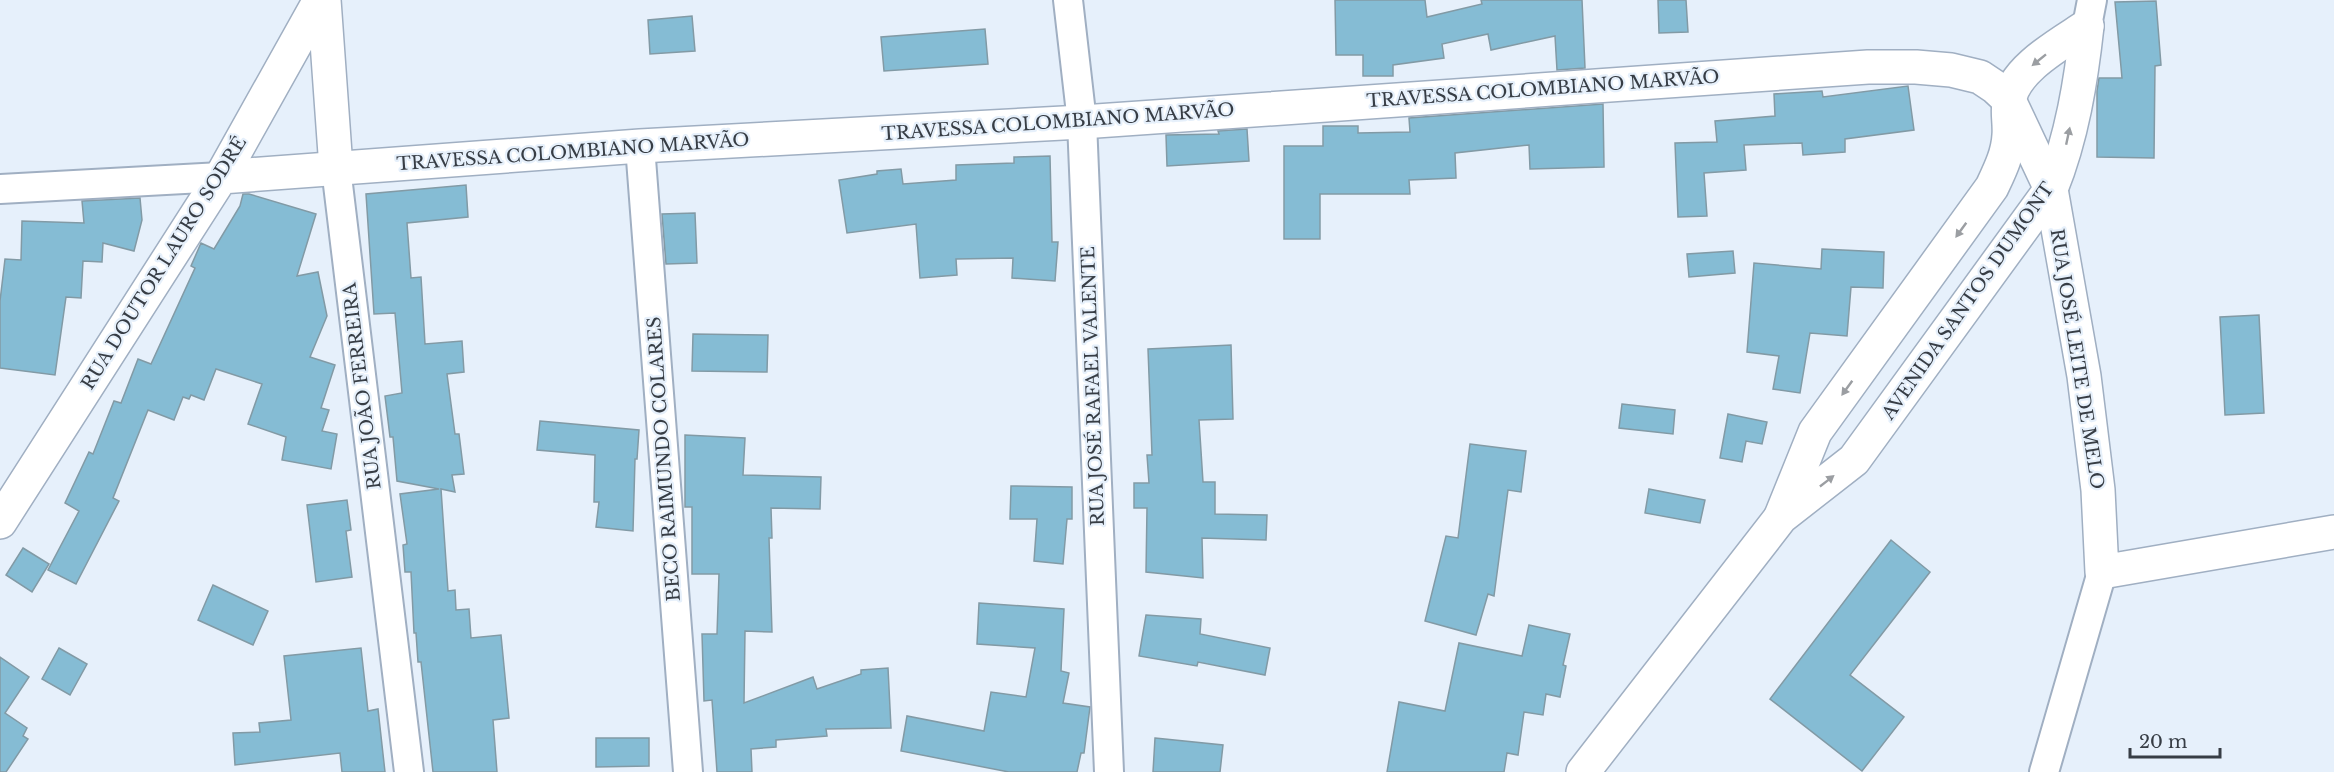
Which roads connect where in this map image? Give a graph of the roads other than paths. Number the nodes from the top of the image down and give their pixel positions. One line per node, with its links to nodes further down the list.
1 (322, 0): 7 (main road, RUA JOÃO FERREIRA); 8 (main road, RUA DOUTOR LAURO SODRÉ)
2 (1068, 0): 5 (street, RUA JOSÉ RAFAEL VALENTE)
3 (2090, 13): 4 (main road, AVENIDA SANTOS DUMONT, one-way to 4); 10 (main road, AVENIDA SANTOS DUMONT, one-way to 3)
4 (2009, 100): 5 (main road, TRAVESSA COLOMBIANO MARVÃO); 10 (main road, TRAVESSA COLOMBIANO MARVÃO); 11 (main road, AVENIDA SANTOS DUMONT, one-way to 11)
5 (1082, 122): 6 (main road, TRAVESSA COLOMBIANO MARVÃO); 17 (street, RUA JOSÉ RAFAEL VALENTE)
6 (640, 146): 7 (main road, TRAVESSA COLOMBIANO MARVÃO); 16 (street, BECO RAIMUNDO COLARES)
7 (336, 168): 8 (main road, TRAVESSA COLOMBIANO MARVÃO); 15 (street, RUA JOÃO FERREIRA)
8 (221, 177): 9 (street, TRAVESSA COLOMBIANO MARVÃO); 12 (main road, RUA DOUTOR LAURO SODRÉ)
9 (0, 189)
10 (2051, 189): 11 (main road, AVENIDA SANTOS DUMONT, one-way to 10); 14 (main road, RUA JOSÉ LEITE DE MELO)
11 (1781, 517): 18 (main road, AVENIDA SANTOS DUMONT)
12 (0, 522)
13 (2334, 532): 14 (main road)
14 (2102, 572): 19 (street, RUA JOSÉ LEITE DE MELO)
15 (409, 772)
16 (688, 772)
17 (1109, 772)
18 (1583, 772)
19 (2044, 772)

